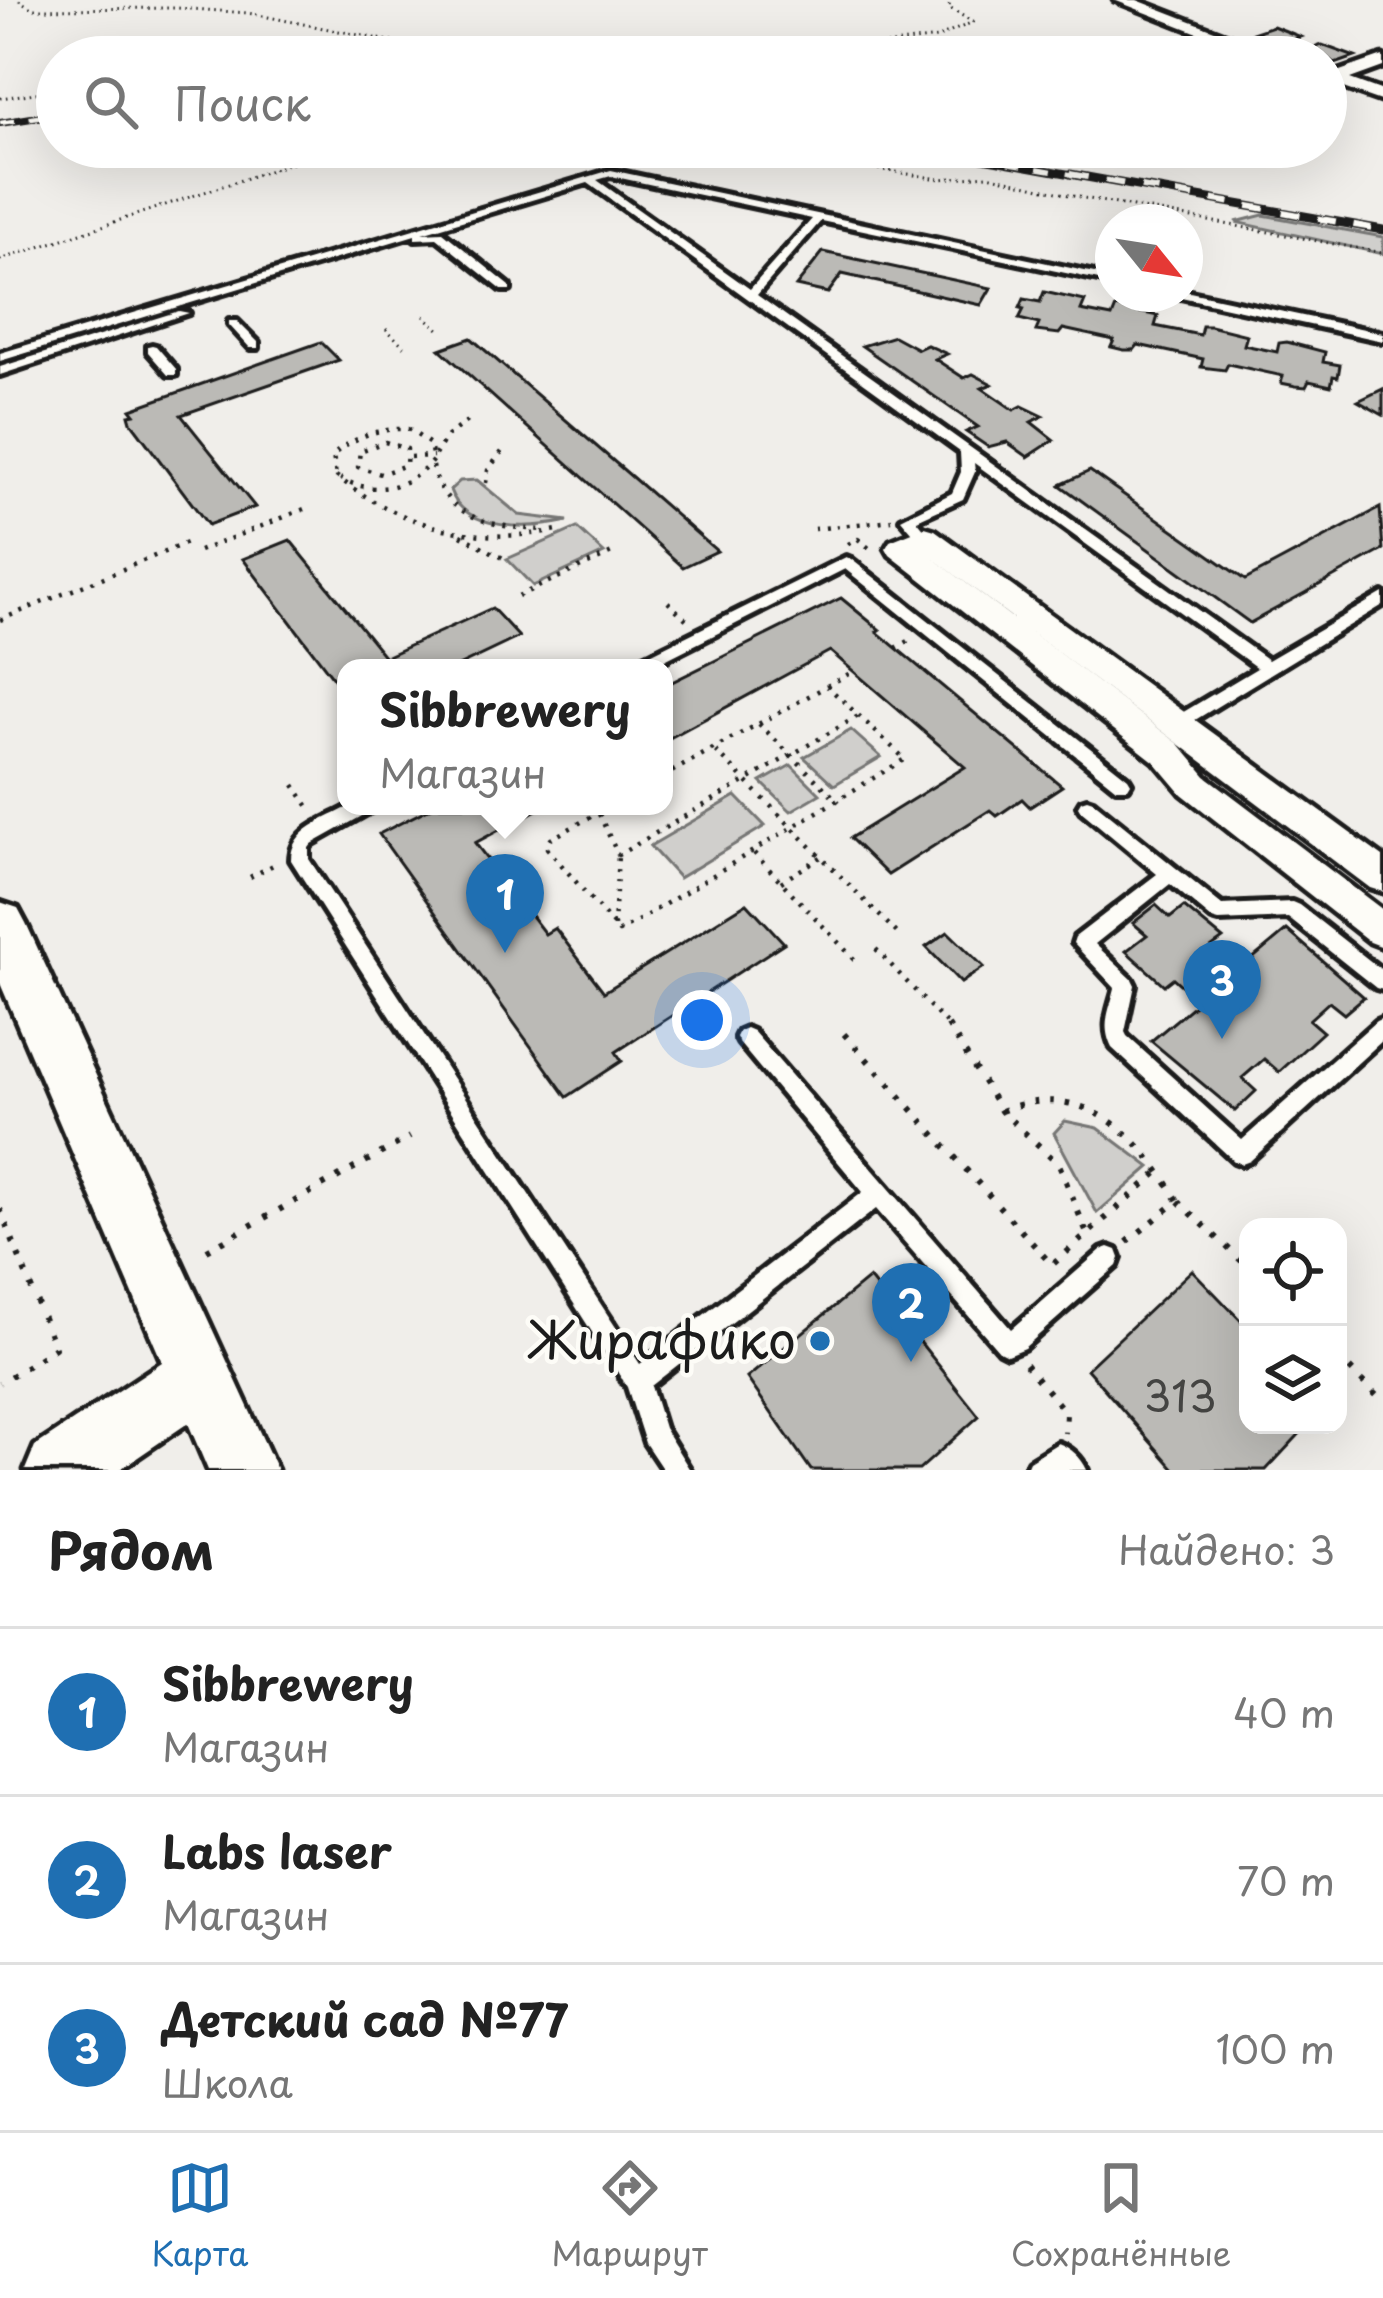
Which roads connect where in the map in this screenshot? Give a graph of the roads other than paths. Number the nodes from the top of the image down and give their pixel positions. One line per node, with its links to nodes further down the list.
1 (1122, 0): 3 (street)
2 (1192, 0): 3 (street)
3 (1154, 12): 4 (street)
4 (1219, 36)
5 (1383, 61): 6 (street)
6 (1347, 72)
7 (1347, 84): 8 (street)
8 (1383, 98)
9 (589, 179): 10 (lane); 13 (lane); 19 (lane)
10 (819, 217): 11 (lane); 13 (lane)
11 (1095, 276)
12 (506, 287): 20 (lane)
13 (751, 296): 22 (lane)
14 (1203, 299): 16 (lane)
15 (233, 322): 17 (lane)
16 (1383, 337)
17 (254, 345)
18 (152, 349): 21 (lane)
19 (0, 357)
20 (0, 371)
21 (172, 373)
22 (966, 451): 23 (lane); 26 (lane)
23 (915, 527): 27 (street); 34 (street)
24 (1383, 598): 26 (lane)
25 (654, 659): 28 (lane)
26 (1268, 668): 27 (lane)
27 (1176, 724): 31 (street)
28 (1122, 782)
29 (1087, 806): 32 (lane)
30 (349, 815): 41 (lane)
31 (1380, 870)
32 (1170, 874): 35 (lane); 36 (lane)
33 (0, 923): 40 (street)
34 (1383, 931)
35 (1383, 982)
36 (1383, 1027)
37 (746, 1037): 38 (lane)
38 (878, 1194): 39 (lane); 41 (lane)
39 (1109, 1258)
40 (201, 1375): 42 (street); 43 (street)
41 (637, 1381): 44 (lane)
42 (59, 1470)
43 (243, 1470)
44 (677, 1470)

